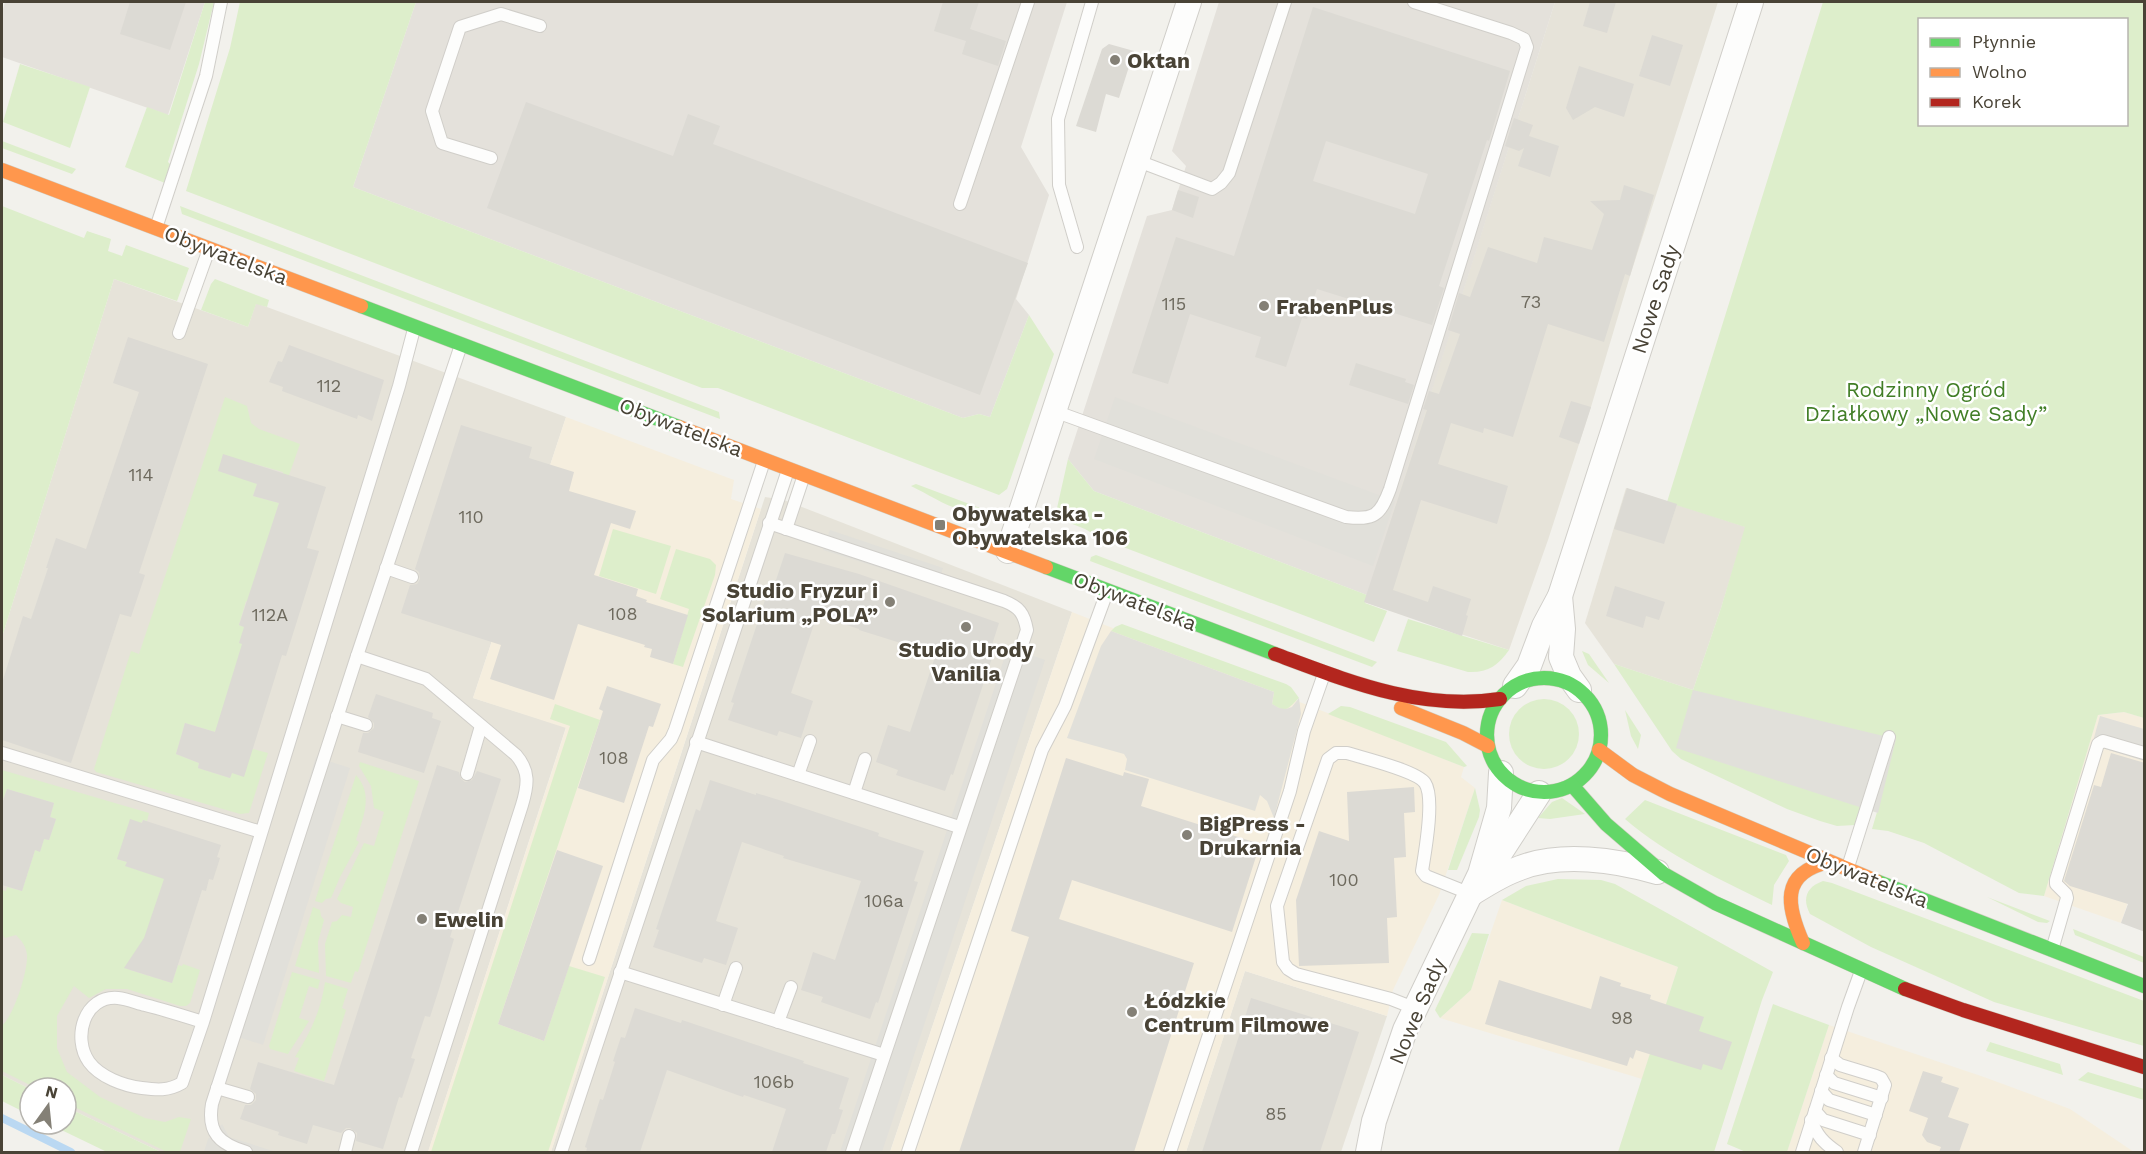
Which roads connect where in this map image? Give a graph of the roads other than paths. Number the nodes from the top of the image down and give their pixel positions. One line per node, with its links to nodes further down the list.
1 (221, 2): 13 (lane)
2 (1028, 2): 12 (lane)
3 (1092, 2): 14 (lane)
4 (1189, 2): 10 (street)
5 (1285, 2): 10 (lane)
6 (1414, 2): 19 (lane)
7 (1751, 2): 29 (street, Nowe Sady)
8 (540, 26): 9 (lane)
9 (491, 158)
10 (1138, 161): 19 (street)
11 (2, 170): 13 (main road, Obywatelska)
12 (960, 204)
13 (156, 228): 15 (main road, Obywatelska)
14 (1077, 247)
15 (210, 248): 16 (main road, Obywatelska); 17 (lane)
16 (414, 327): 18 (main road, Obywatelska); 53 (lane)
17 (179, 333)
18 (461, 345): 20 (main road, Obywatelska); 26 (lane)
19 (1054, 411): 25 (street)
20 (765, 459): 21 (main road, Obywatelska); 60 (lane)
21 (788, 468): 22 (main road, Obywatelska); 23 (lane)
22 (804, 474): 24 (lane); 25 (main road, Obywatelska)
23 (769, 523): 24 (lane); 40 (lane)
24 (786, 529): 52 (lane)
25 (1008, 551): 28 (main road, Obywatelska)
26 (386, 568): 27 (lane); 30 (lane)
27 (412, 577)
28 (1107, 591): 31 (main road, Obywatelska); 87 (lane)
29 (1560, 596): 33 (street, Nowe Sady); 34 (street, Nowe Sady)
30 (357, 656): 35 (lane); 37 (lane)
31 (1325, 673): 32 (main road, Obywatelska); 88 (lane)
32 (1360, 686): 34 (main road, Obywatelska); 41 (main road, Obywatelska)
33 (1579, 690): 34 (main road); 42 (main road)
34 (1508, 693): 41 (main road)
35 (337, 716): 36 (lane); 74 (lane)
36 (366, 725)
37 (481, 726): 47 (lane); 84 (lane)
38 (1889, 736): 55 (lane)
39 (810, 741): 48 (lane)
40 (696, 742): 48 (lane); 63 (lane)
41 (1488, 746): 46 (main road)
42 (1599, 750): 49 (main road); 54 (main road, Obywatelska)
43 (2, 753): 53 (lane)
44 (2145, 753): 59 (lane)
45 (865, 759): 50 (lane)
46 (1501, 773): 51 (main road); 57 (street, Nowe Sady)
47 (467, 774)
48 (798, 776): 50 (lane)
49 (1572, 785): 51 (main road); 56 (main road)
50 (854, 793): 52 (lane)
51 (1539, 793): 57 (street, Nowe Sady)
52 (959, 827): 70 (lane)
53 (261, 832): 68 (lane)
54 (1829, 862): 55 (main road, Obywatelska); 58 (main road)
55 (1848, 869): 59 (main road, Obywatelska)
56 (1664, 874): 57 (street); 58 (main road)
57 (1475, 884): 67 (street, Nowe Sady); 67 (lane)
58 (1803, 943): 62 (main road)
59 (2052, 951): 64 (main road, Obywatelska)
60 (589, 958)
61 (736, 968): 66 (lane)
62 (1862, 970): 71 (lane); 72 (main road)
63 (620, 972): 66 (lane); 85 (lane)
64 (2145, 986)
65 (791, 987): 69 (lane)
66 (723, 1005): 69 (lane)
67 (1414, 1008): 89 (street, Nowe Sady)
68 (203, 1022): 68 (lane)
69 (778, 1022): 70 (lane)
70 (884, 1055): 86 (lane)
71 (1831, 1058): 73 (lane); 77 (lane)
72 (2145, 1068)
73 (1826, 1075): 75 (lane); 77 (lane)
74 (217, 1088): 76 (lane); 82 (lane)
75 (1821, 1091): 78 (lane); 79 (lane)
76 (248, 1097)
77 (1881, 1098): 79 (lane)
78 (1813, 1115): 80 (lane); 90 (lane); 91 (lane)
79 (1876, 1115): 80 (lane)
80 (1870, 1135): 92 (lane)
81 (349, 1136): 83 (lane)
82 (246, 1152)
83 (345, 1152)
84 (411, 1152)
85 (561, 1152)
86 (852, 1152)
87 (908, 1152)
88 (1170, 1152)
89 (1368, 1152)
90 (1802, 1152)
91 (1837, 1152)
92 (1864, 1152)

